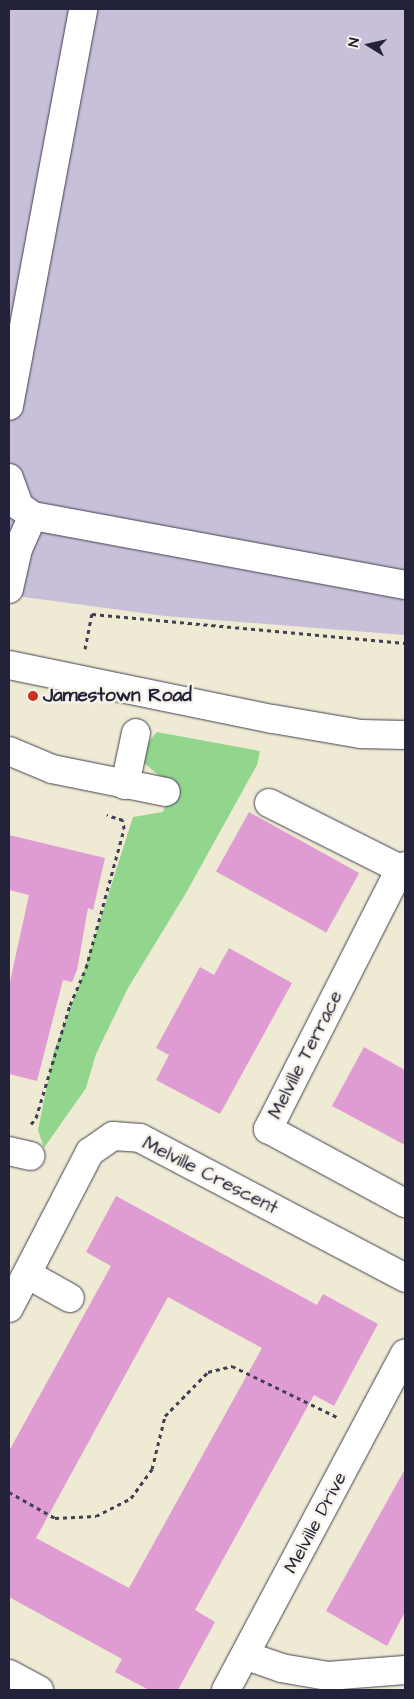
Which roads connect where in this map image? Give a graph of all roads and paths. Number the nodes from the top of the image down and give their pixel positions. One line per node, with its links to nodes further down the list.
1 (83, 9): 2 (street)
2 (9, 406)
3 (9, 478): 4 (street)
4 (33, 516): 5 (street); 6 (street)
5 (405, 585)
6 (9, 589)
7 (405, 643): 8 (path)
8 (84, 654)
9 (9, 665): 11 (street)
10 (136, 733): 13 (street)
11 (405, 735)
12 (9, 751): 13 (street)
13 (125, 785): 14 (street)
14 (166, 792)
15 (269, 803): 17 (street)
16 (105, 814): 18 (path)
17 (403, 867): 19 (street, Melville Terrace)
18 (30, 1127)
19 (405, 1203)
20 (27, 1274): 21 (street, Melville Crescent); 22 (street); 23 (street, Melville Crescent)
21 (405, 1278)
22 (70, 1298)
23 (9, 1308)
24 (405, 1354): 25 (street, Melville Drive)
25 (364, 1431): 26 (path); 27 (street, Melville Drive)
26 (9, 1492)
27 (246, 1656): 28 (street); 31 (street, Melville Drive)
28 (405, 1670)
29 (9, 1674): 30 (street)
30 (39, 1690)
31 (226, 1690)

